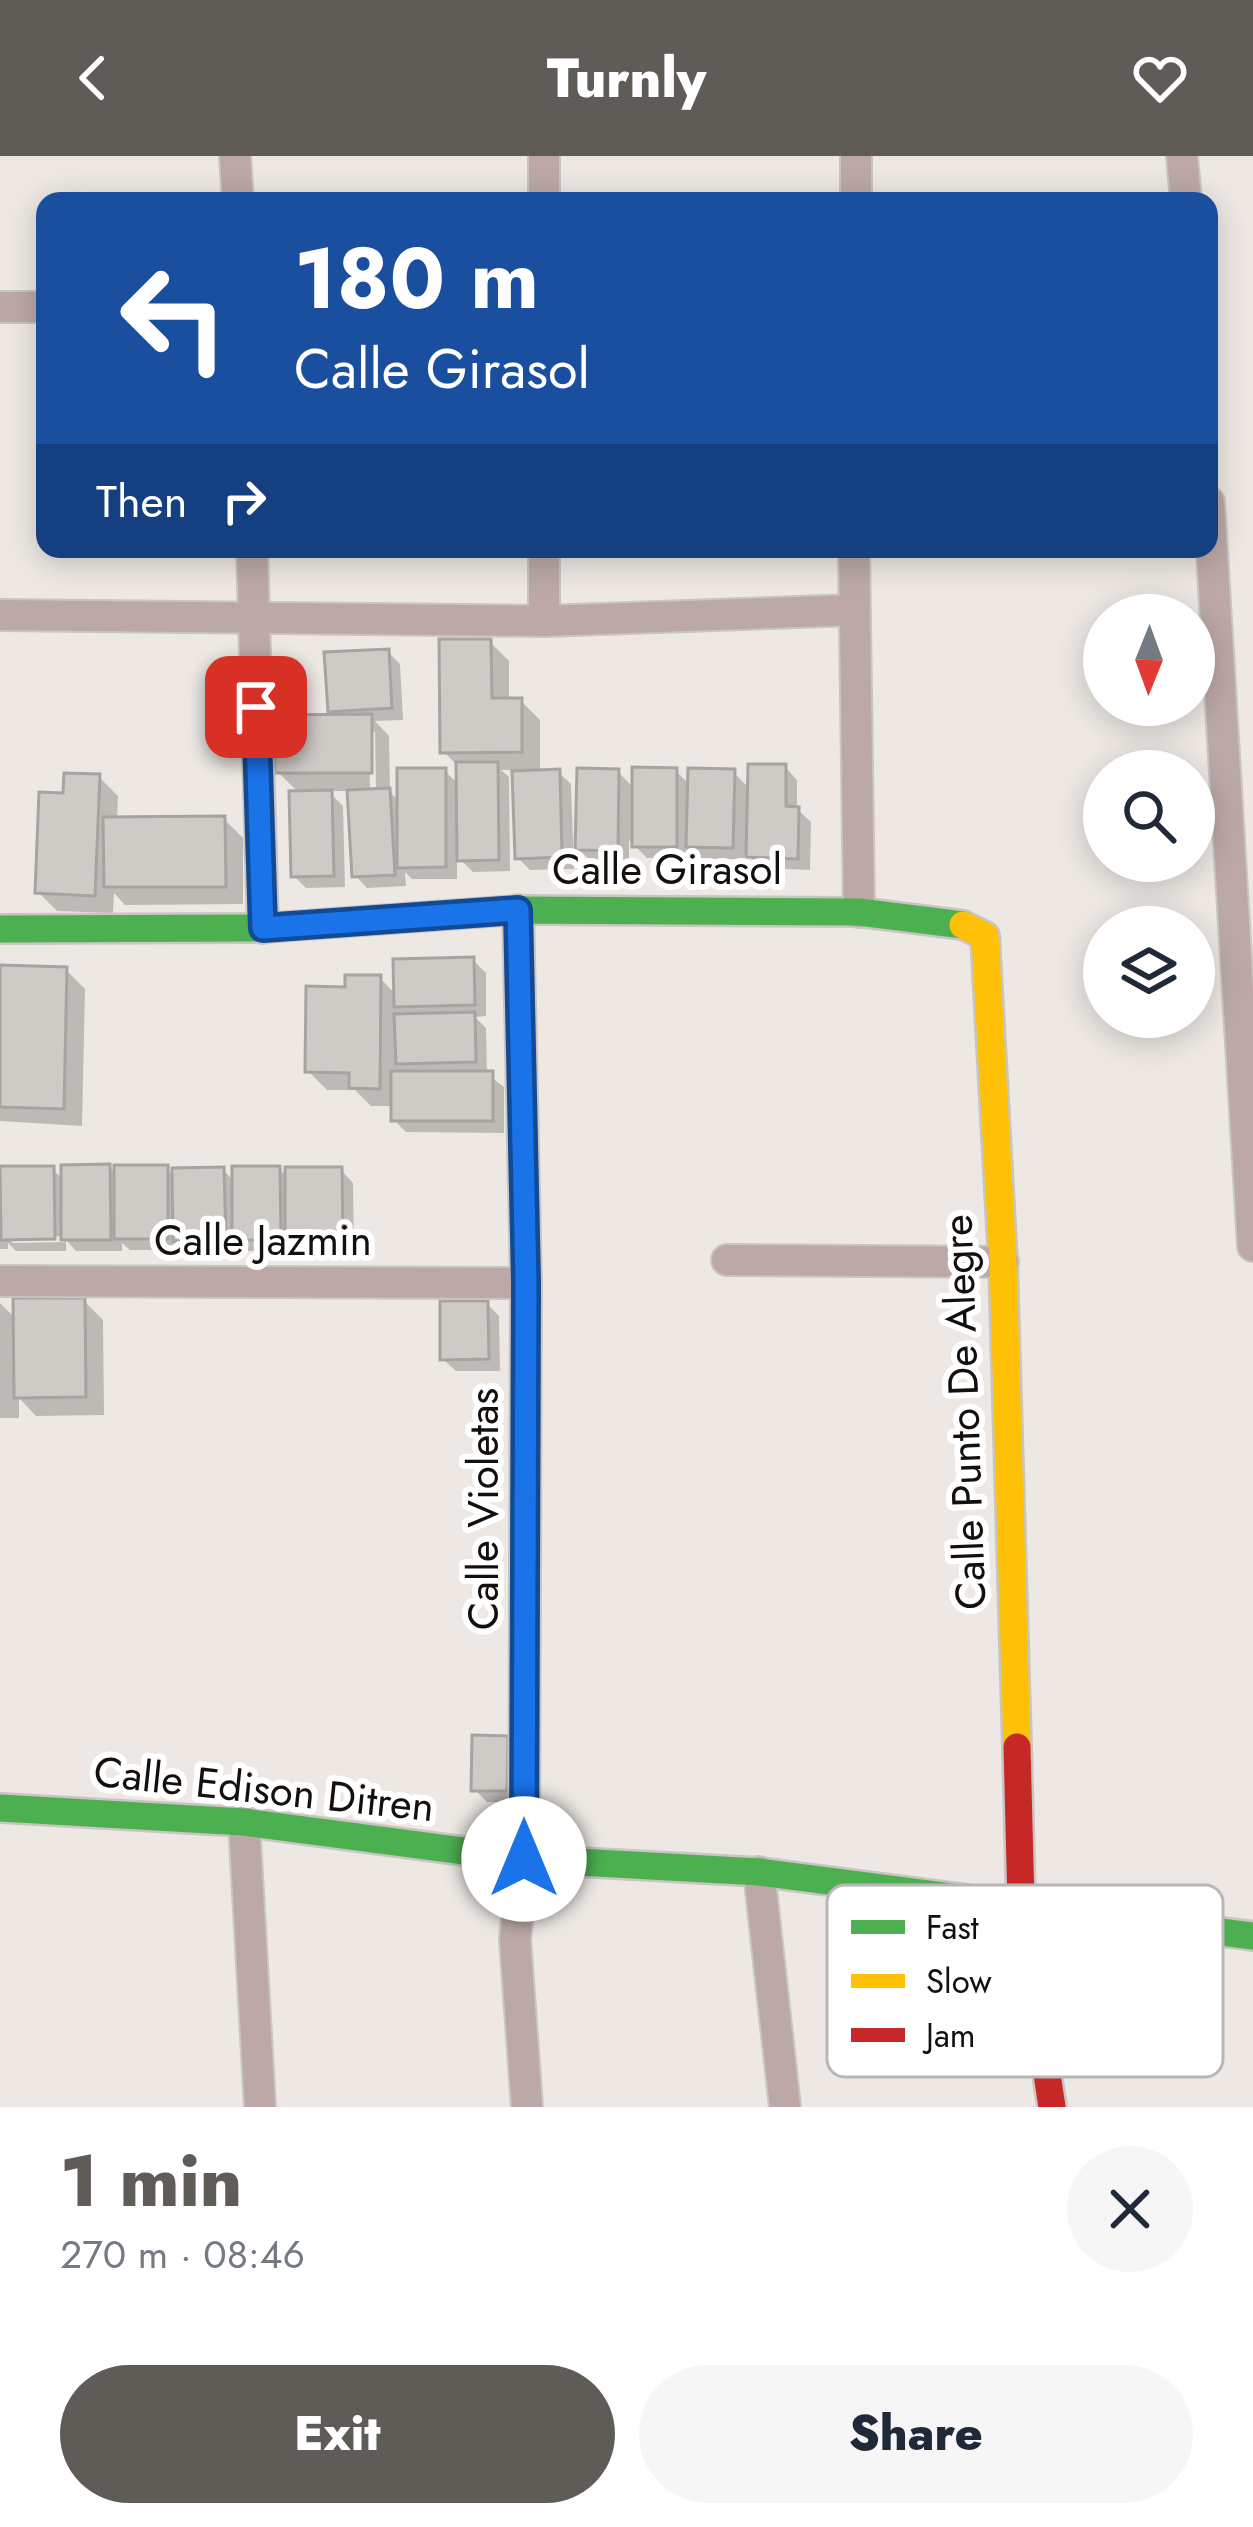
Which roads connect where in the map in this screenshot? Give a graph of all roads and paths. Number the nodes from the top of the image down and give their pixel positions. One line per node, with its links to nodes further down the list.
1 (235, 156): 5 (street)
2 (544, 156): 6 (street)
3 (856, 156): 7 (street)
4 (1182, 156): 8 (street)
5 (237, 192)
6 (544, 192)
7 (856, 192)
8 (1185, 192)
9 (0, 307): 10 (street)
10 (36, 307)
11 (252, 558): 17 (street)
12 (544, 558): 18 (street)
13 (854, 558): 15 (street)
14 (1212, 558): 24 (street)
15 (854, 610): 18 (street); 20 (street)
16 (0, 615): 17 (street)
17 (254, 618): 18 (street); 22 (street)
18 (544, 621)
19 (518, 910): 20 (street, Calle Girasol); 22 (street, Calle Girasol); 28 (street, Calle Violetas)
20 (859, 912): 21 (street, Calle Girasol)
21 (972, 926): 26 (street, Calle Punto De Alegre)
22 (263, 928): 23 (street, Calle Girasol)
23 (0, 929)
24 (1253, 1246)
25 (727, 1260): 26 (street)
26 (1003, 1262): 34 (street, Calle Punto De Alegre)
27 (0, 1281): 28 (street, Calle Jazmin)
28 (526, 1283): 31 (street, Calle Violetas)
29 (0, 1808): 30 (street, Calle Edison Ditren)
30 (244, 1822): 31 (street, Calle Edison Ditren); 38 (street)
31 (524, 1859): 32 (street, Calle Edison Ditren); 39 (street, Calle Violetas)
32 (759, 1872): 33 (street, Calle Edison Ditren); 40 (street)
33 (869, 1885)
34 (1020, 1885)
35 (1223, 1932): 36 (street, Calle Edison Ditren)
36 (1253, 1936)
37 (1047, 2077): 41 (street, Calle Punto De Alegre)
38 (260, 2107)
39 (527, 2107)
40 (785, 2107)
41 (1052, 2107)

